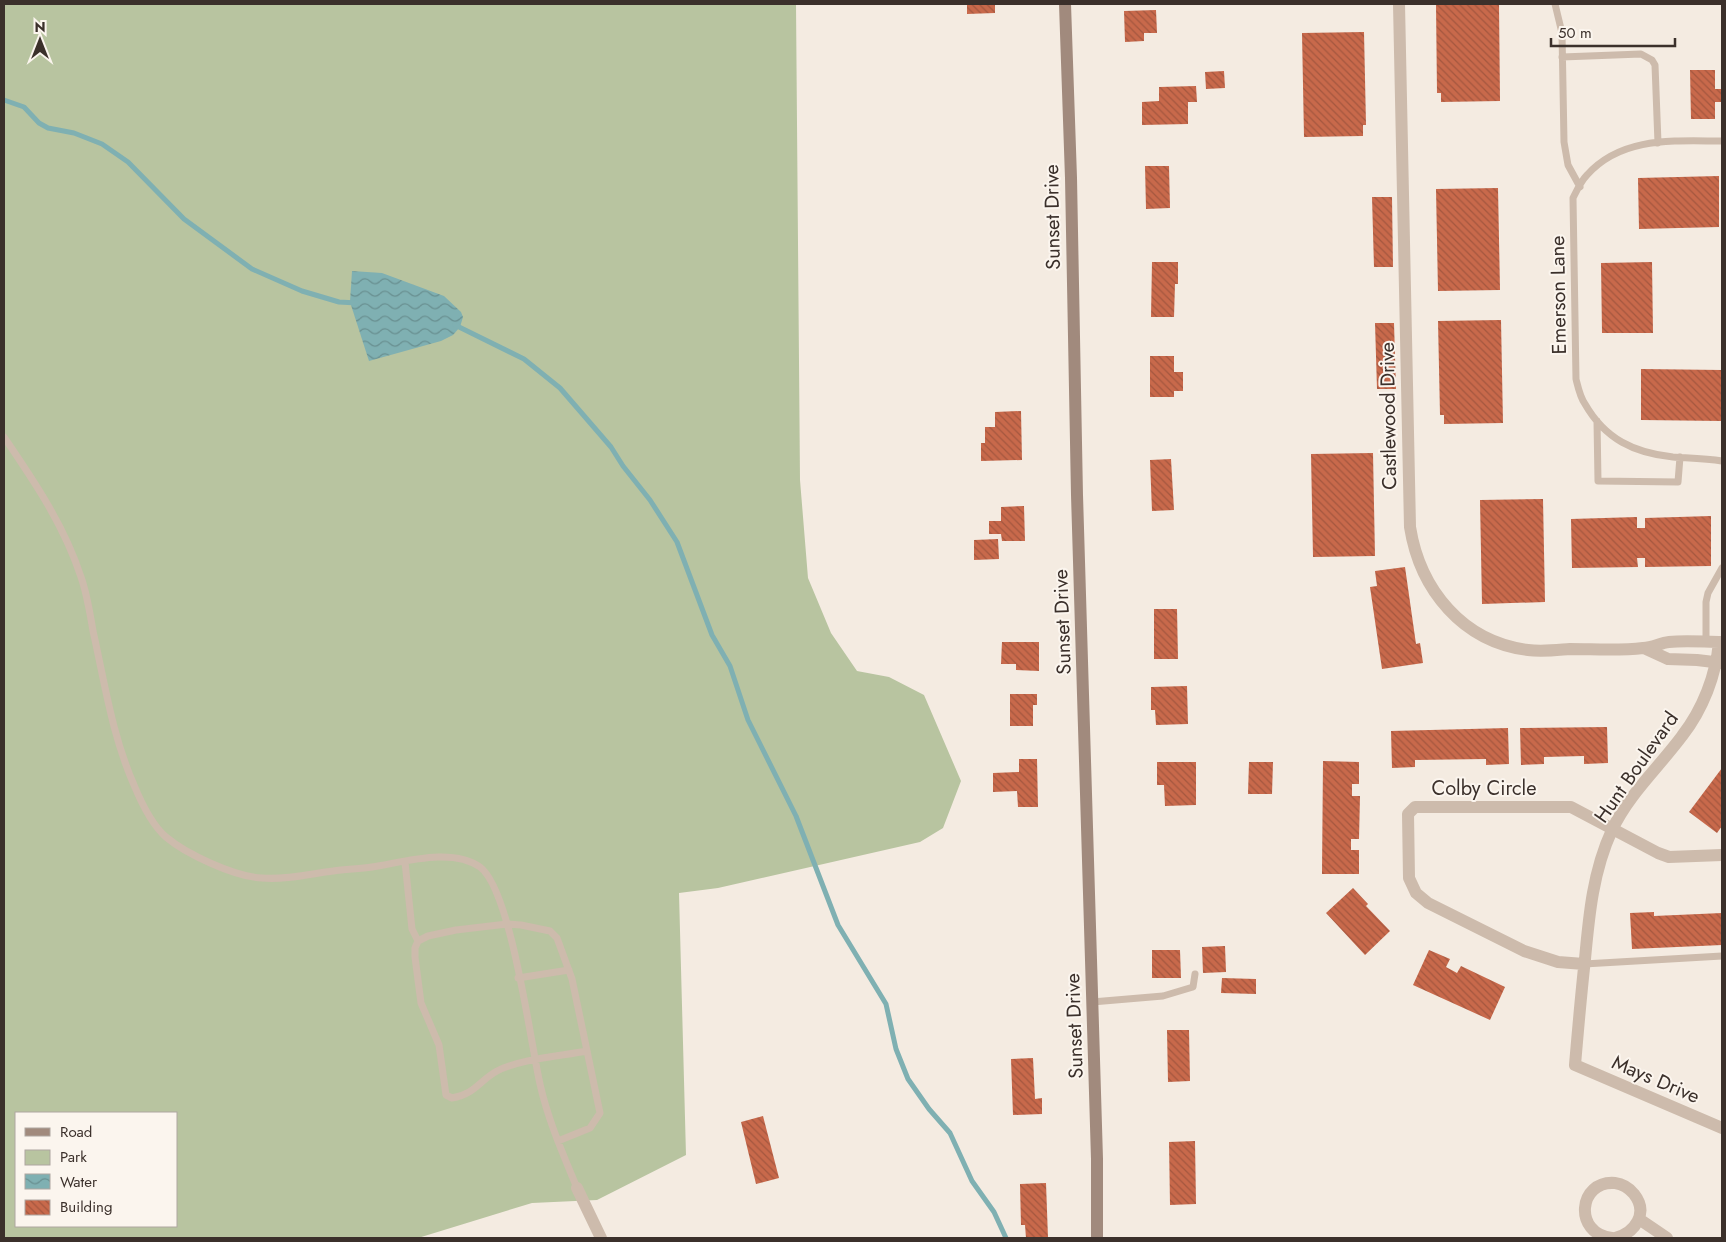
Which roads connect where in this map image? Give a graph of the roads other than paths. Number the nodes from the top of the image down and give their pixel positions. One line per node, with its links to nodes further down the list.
1 (1065, 4): 26 (street, Sunset Drive)
2 (1399, 4): 14 (street, Castlewood Drive)
3 (1554, 4): 4 (lane)
4 (1562, 57): 6 (lane); 7 (lane)
5 (1722, 141): 6 (lane, Emerson Lane)
6 (1658, 143): 7 (lane, Emerson Lane)
7 (1580, 186): 8 (lane, Emerson Lane)
8 (1597, 420): 10 (lane, Emerson Lane); 10 (lane)
9 (4, 437): 18 (lane)
10 (1680, 457): 11 (lane, Emerson Lane)
11 (1722, 461)
12 (1722, 568): 13 (lane)
13 (1716, 642): 14 (street, Castlewood Drive); 15 (street, Hunt Boulevard)
14 (1644, 648): 15 (street, Castlewood Drive)
15 (1720, 663): 16 (street, Hunt Boulevard)
16 (1613, 829): 17 (street, Colby Circle); 22 (street, Hunt Boulevard); 22 (street, Colby Circle)
17 (1722, 855)
18 (405, 862): 19 (lane); 20 (lane)
19 (507, 924): 20 (lane); 23 (lane); 25 (lane)
20 (418, 941): 28 (lane)
21 (1722, 956): 22 (lane)
22 (1584, 964): 29 (street, Hunt Boulevard)
23 (569, 970): 25 (lane); 27 (lane)
24 (1195, 974): 26 (lane)
25 (518, 978): 28 (lane)
26 (1092, 1002): 35 (street, Sunset Drive)
27 (587, 1051): 28 (lane); 31 (lane)
28 (535, 1060): 31 (lane)
29 (1575, 1065): 30 (street, Mays Drive)
30 (1722, 1128)
31 (558, 1142): 32 (lane)
32 (577, 1188): 34 (street)
33 (1639, 1219): 36 (street); 36 (street); 37 (street)
34 (601, 1238)
35 (1097, 1238)
36 (1614, 1238)
37 (1667, 1238)

